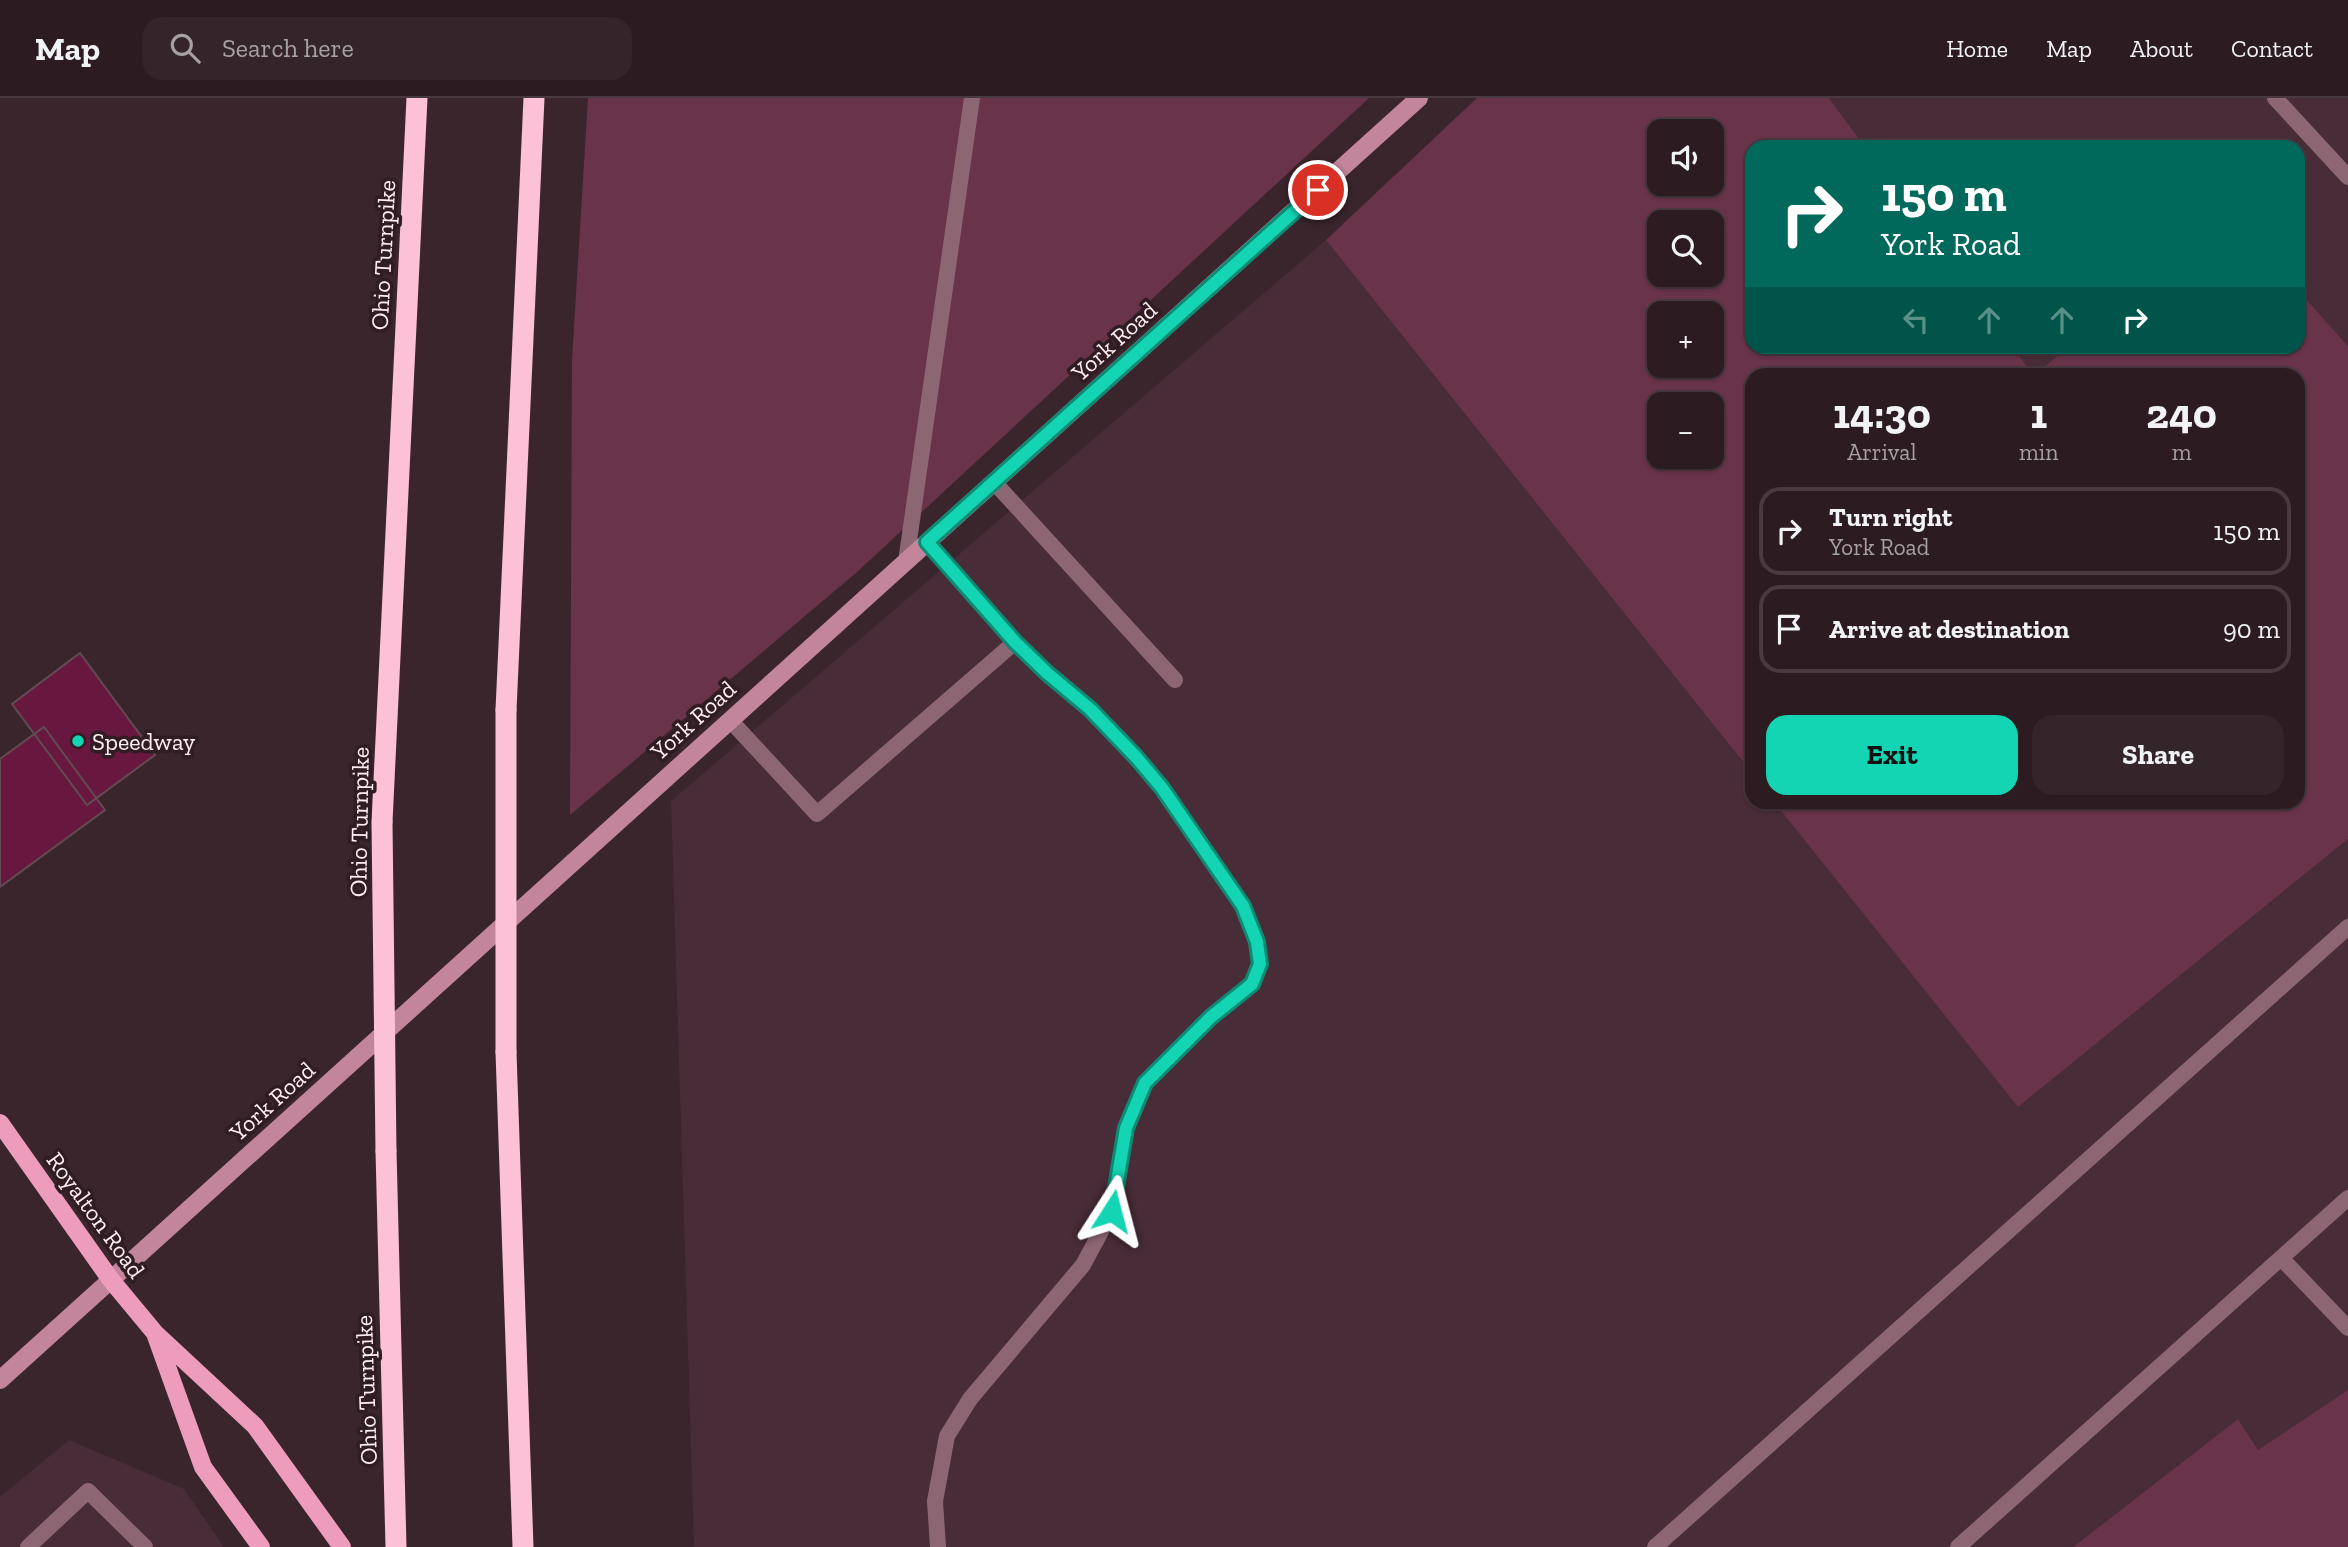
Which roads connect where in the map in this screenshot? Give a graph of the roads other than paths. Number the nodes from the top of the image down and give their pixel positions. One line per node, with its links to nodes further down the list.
1 (417, 98): 25 (highway, Ohio Turnpike, bridge)
2 (534, 98): 26 (highway, bridge)
3 (972, 98): 9 (lane)
4 (1419, 98): 7 (street, York Road)
5 (2275, 98): 6 (lane)
6 (2348, 177)
7 (994, 482): 8 (street, York Road); 11 (lane)
8 (927, 542): 9 (street, York Road); 10 (lane)
9 (906, 562): 12 (street, York Road)
10 (1015, 642): 12 (lane); 27 (lane)
11 (1175, 680)
12 (730, 720): 17 (street, York Road)
13 (2348, 927): 28 (lane)
14 (0, 1122): 17 (main road, Royalton Road)
15 (2348, 1198): 16 (lane)
16 (2281, 1258): 18 (lane); 29 (lane)
17 (111, 1280): 19 (main road, Royalton Road); 20 (street, York Road)
18 (2348, 1328)
19 (155, 1333): 23 (main road, Royalton Road); 24 (main road, Royalton Road)
20 (0, 1380)
21 (28, 1547): 22 (lane)
22 (145, 1547)
23 (261, 1547)
24 (342, 1547)
25 (396, 1547)
26 (523, 1547)
27 (938, 1547)
28 (1655, 1547)
29 (1958, 1547)

